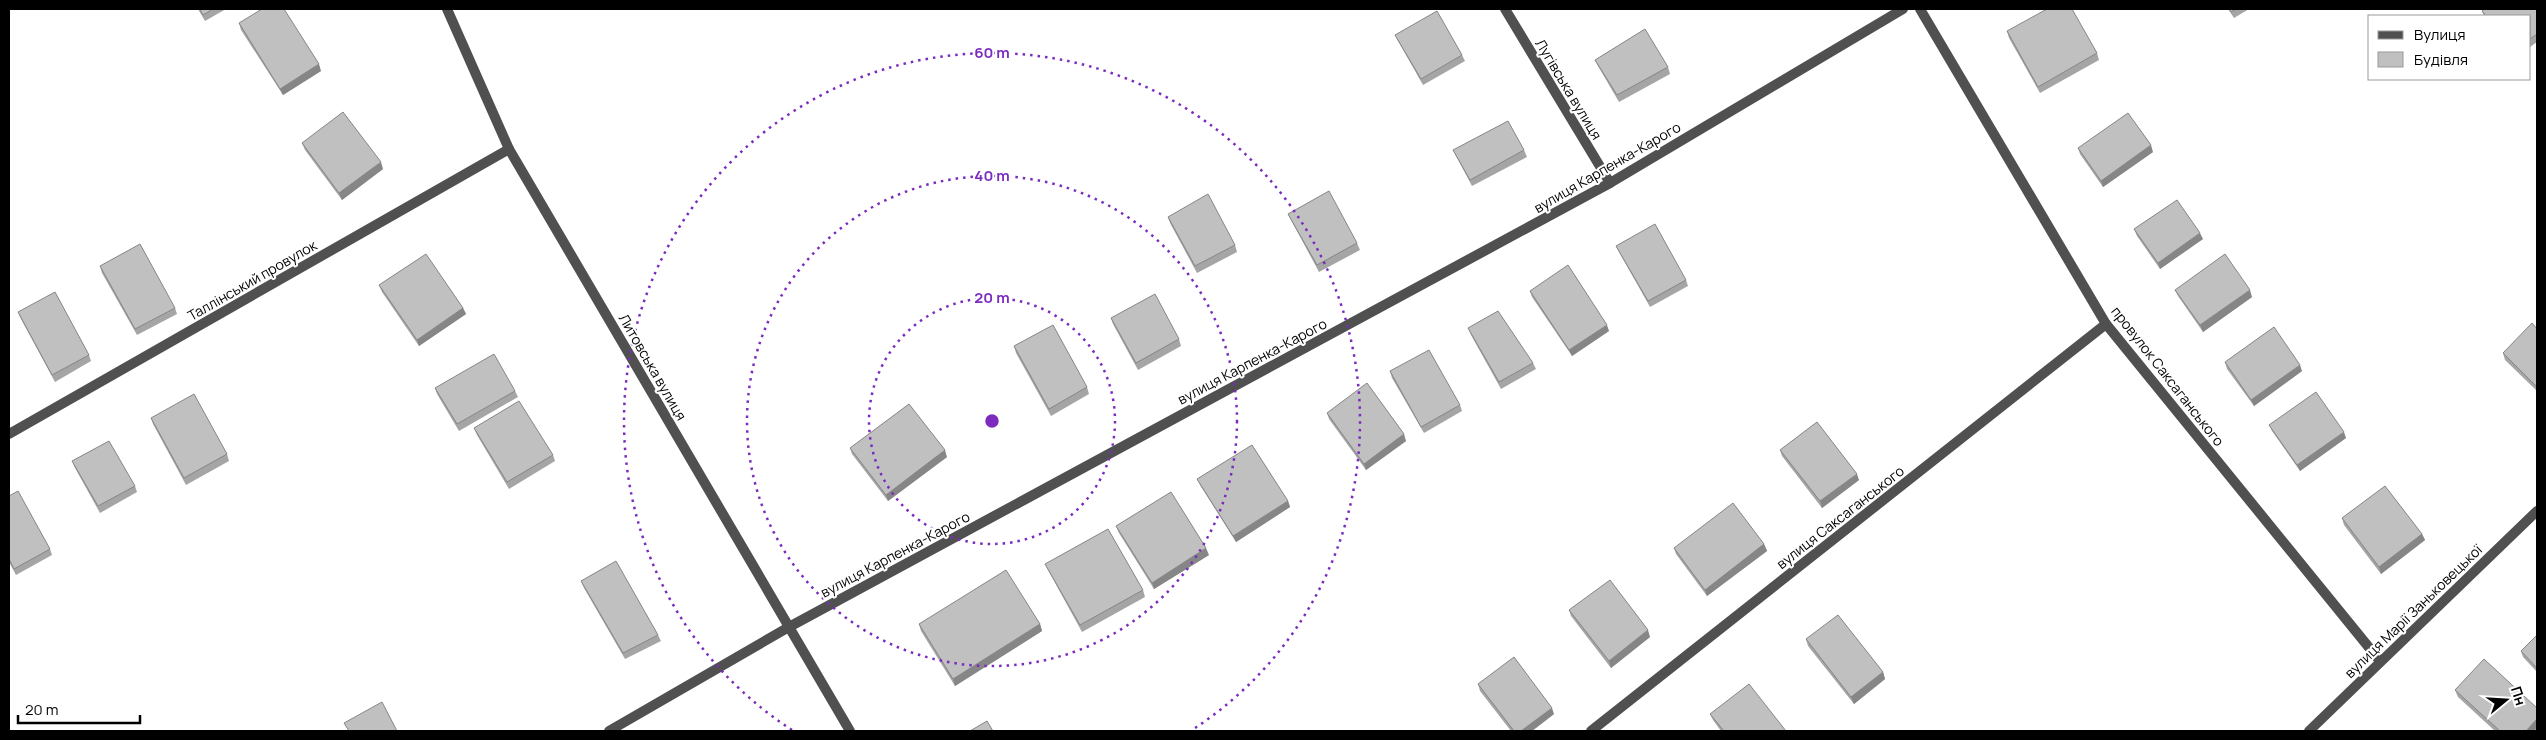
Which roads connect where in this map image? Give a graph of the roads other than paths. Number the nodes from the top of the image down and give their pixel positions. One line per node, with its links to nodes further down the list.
1 (447, 9): 5 (street, Литовська вулиця)
2 (1505, 9): 6 (street, Лугівська вулиця)
3 (1903, 9): 6 (street, вулиця Карпенка-Карого)
4 (1920, 9): 7 (street, провулок Саксаганського)
5 (509, 149): 8 (street, Таллінський провулок); 10 (street, Литовська вулиця)
6 (1610, 183): 10 (street, вулиця Карпенка-Карого)
7 (2106, 324): 11 (street, провулок Саксаганського); 14 (street, вулиця Саксаганського)
8 (9, 434)
9 (2537, 511): 11 (street, вулиця Марії Заньковецької)
10 (789, 627): 12 (street, вулиця Карпенка-Карого); 13 (street, Литовська вулиця)
11 (2380, 661): 15 (street, вулиця Марії Заньковецької)
12 (609, 731)
13 (850, 731)
14 (1591, 731)
15 (2309, 731)

